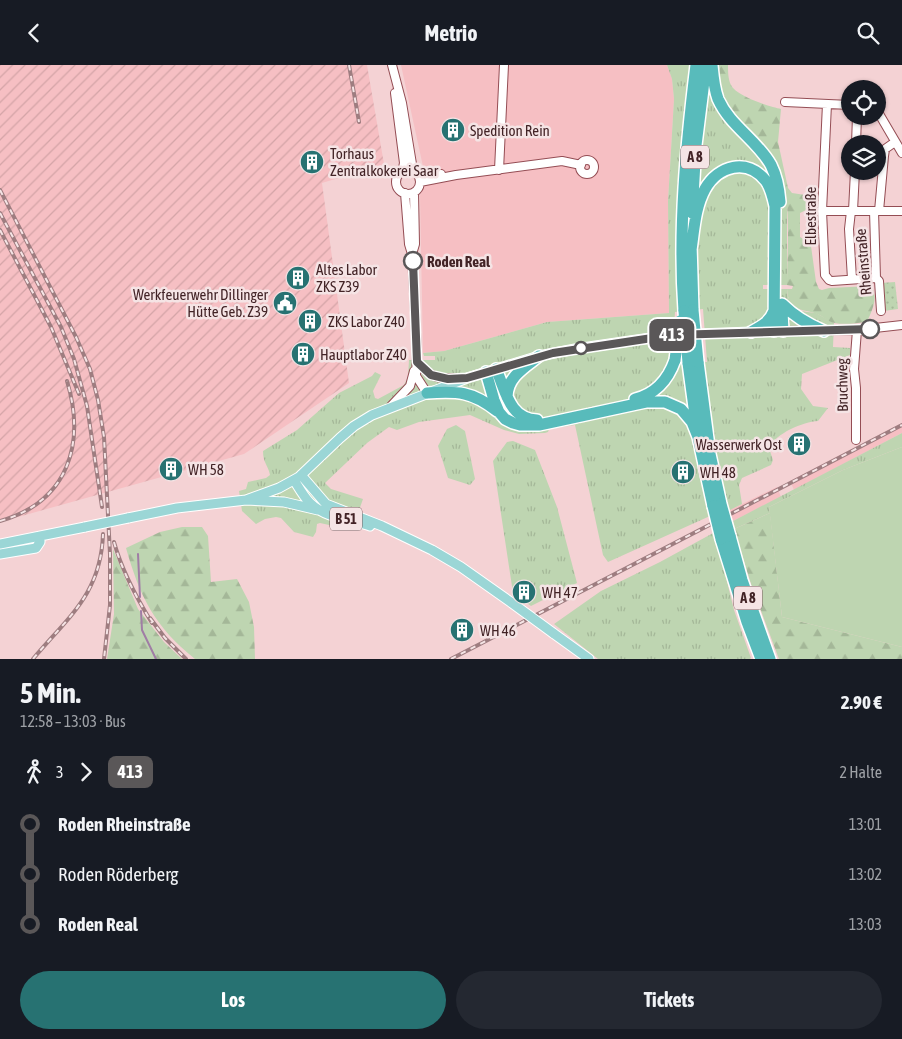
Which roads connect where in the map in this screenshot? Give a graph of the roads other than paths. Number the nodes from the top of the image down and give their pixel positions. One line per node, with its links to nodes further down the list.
1 (504, 65): 13 (street)
2 (696, 65): 28 (highway, A 8)
3 (706, 65): 23 (highway, A 8)
4 (712, 65): 27 (highway)
5 (392, 67): 14 (street); 15 (street)
6 (786, 102): 7 (street)
7 (828, 104): 8 (street); 19 (street, Elbestraße)
8 (841, 105)
9 (885, 125): 10 (street)
10 (895, 143): 11 (street); 21 (street, Rheinstraße)
11 (902, 153)
12 (581, 165): 13 (street)
13 (499, 170): 15 (street)
14 (402, 172): 15 (street); 17 (street)
15 (418, 177): 18 (street)
16 (854, 180): 20 (street)
17 (405, 193): 18 (street); 24 (street)
18 (414, 193): 24 (street)
19 (822, 211): 20 (street); 26 (street, Elbestraße)
20 (852, 211): 21 (street); 26 (street)
21 (876, 211): 22 (street); 25 (street, Rheinstraße)
22 (902, 211)
23 (691, 250): 27 (highway); 28 (highway, A 8)
24 (412, 254): 36 (street)
25 (876, 278): 26 (street, Elbestraße); 29 (street, Rheinstraße)
26 (852, 279)
27 (778, 304): 32 (highway); 33 (highway); 34 (highway)
28 (686, 311): 37 (highway, A 8, bridge); 41 (highway, bridge)
29 (881, 311)
30 (902, 325): 31 (street)
31 (857, 330): 33 (street); 45 (street, Bruchweg)
32 (779, 331): 33 (street); 34 (main road)
33 (824, 331)
34 (752, 332): 35 (main road)
35 (539, 356): 38 (main road); 41 (highway)
36 (417, 362): 39 (street); 40 (street); 42 (street)
37 (693, 363): 44 (highway, A 8); 48 (highway, A 8)
38 (491, 371): 39 (main road); 41 (highway); 43 (highway)
39 (467, 378): 40 (main road)
40 (427, 393): 42 (main road); 43 (highway)
41 (507, 397)
42 (390, 408): 46 (main road)
43 (499, 412): 44 (highway)
44 (698, 437): 48 (highway, A 8)
45 (856, 440)
46 (298, 478): 47 (main road); 49 (main road, B 51); 52 (main road, B 51)
47 (246, 500): 49 (main road); 50 (main road, bridge)
48 (717, 505): 51 (highway, A 8, bridge)
49 (318, 510): 52 (main road, B 51)
50 (40, 536): 53 (main road); 54 (main road)
51 (725, 537): 56 (highway, A 8); 57 (highway, A 8)
52 (410, 539): 55 (main road, B 51, bridge)
53 (0, 544)
54 (0, 554)
55 (589, 659)
56 (761, 659)
57 (770, 659)

